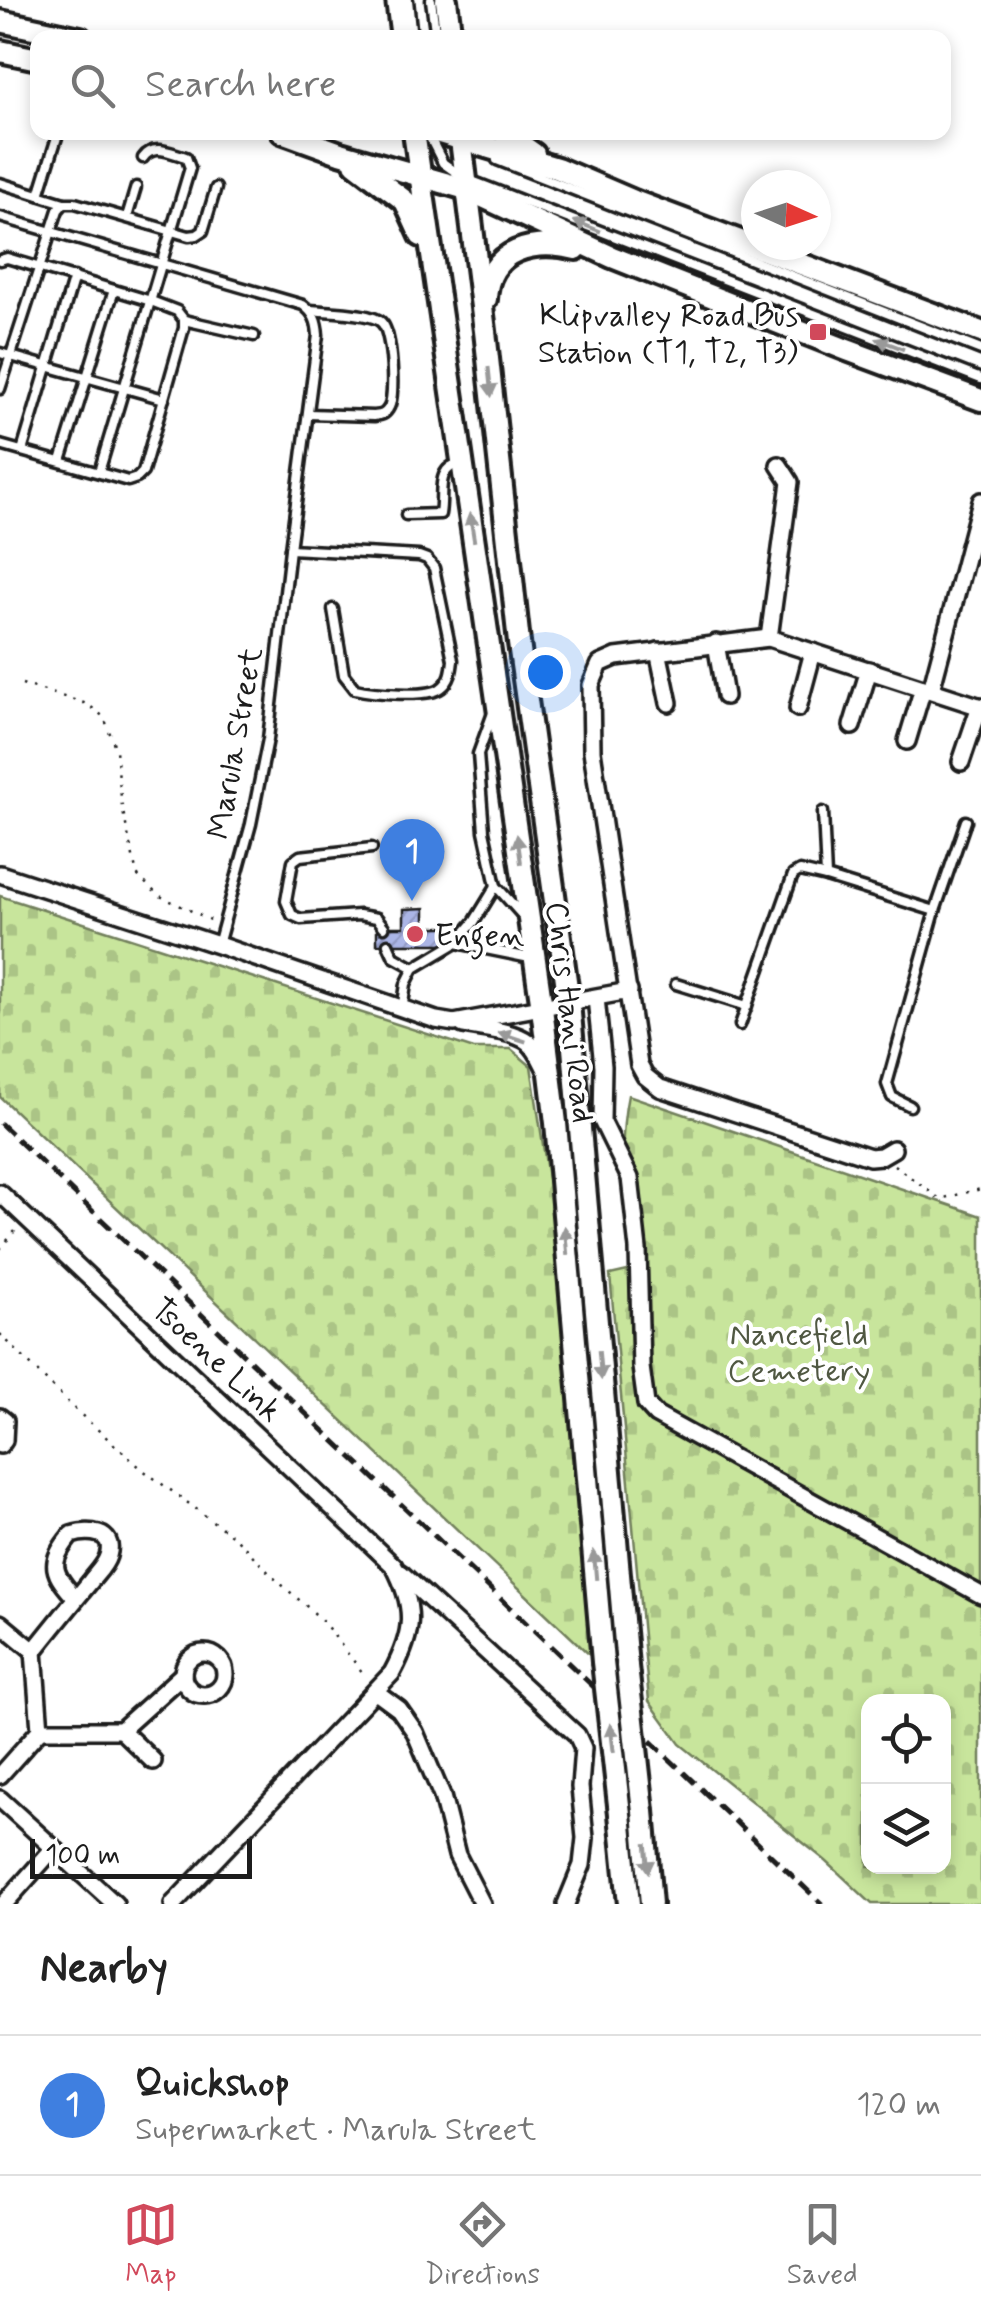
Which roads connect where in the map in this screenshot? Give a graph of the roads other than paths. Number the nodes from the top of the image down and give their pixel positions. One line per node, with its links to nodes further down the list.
1 (437, 3): 7 (lane); 8 (main road)
2 (403, 5): 5 (main road); 6 (lane)
3 (0, 22): 4 (main road)
4 (40, 30)
5 (402, 30)
6 (410, 30)
7 (436, 30)
8 (448, 30)
9 (0, 51): 10 (main road)
10 (30, 57)
11 (56, 140): 27 (lane)
12 (304, 140): 19 (main road)
13 (415, 140): 22 (main road, Chris Hani Road)
14 (448, 140): 24 (lane)
15 (450, 140): 24 (main road, Chris Hani Road)
16 (459, 140): 46 (lane)
17 (462, 140): 21 (main road)
18 (515, 140): 21 (main road)
19 (340, 153): 22 (main road); 37 (main road)
20 (143, 158): 32 (lane)
21 (557, 168): 44 (main road)
22 (420, 176): 24 (main road); 37 (main road, Chris Hani Road)
23 (0, 183): 27 (lane)
24 (465, 183): 33 (main road); 43 (main road, Chris Hani Road); 51 (lane, one-way to 24)
25 (136, 187): 29 (lane)
26 (216, 188): 32 (lane)
27 (38, 195): 28 (lane)
28 (64, 204): 29 (lane); 31 (lane)
29 (127, 217): 32 (lane)
30 (0, 218): 31 (lane)
31 (50, 231): 35 (lane); 36 (lane)
32 (172, 232): 35 (lane)
33 (612, 257): 43 (main road); 55 (main road)
34 (0, 260): 36 (lane)
35 (162, 265): 40 (lane); 41 (lane)
36 (38, 267): 38 (lane); 48 (lane)
37 (434, 270): 60 (main road, Chris Hani Road)
38 (74, 277): 39 (lane); 49 (lane)
39 (114, 290): 40 (lane); 50 (lane)
40 (151, 301): 42 (lane); 52 (lane)
41 (311, 310): 56 (lane, Marula Street); 56 (lane)
42 (184, 320): 45 (lane); 54 (lane)
43 (485, 332): 98 (main road, Chris Hani Road, one-way to 98)
44 (981, 332)
45 (254, 336)
46 (981, 350)
47 (0, 352): 48 (lane)
48 (10, 356): 49 (lane); 53 (lane)
49 (48, 367): 50 (lane); 58 (lane)
50 (86, 378): 52 (lane); 59 (lane)
51 (981, 379)
52 (125, 388): 54 (lane); 62 (lane)
53 (0, 389)
54 (164, 399): 62 (lane)
55 (981, 400)
56 (308, 414): 65 (lane, Marula Street)
57 (0, 444): 58 (lane)
58 (22, 451): 59 (lane)
59 (61, 462): 62 (lane)
60 (462, 462): 64 (lane); 74 (main road, Chris Hani Road, one-way to 60)
61 (779, 465): 67 (street)
62 (99, 472)
63 (981, 501): 72 (street)
64 (406, 514)
65 (290, 549): 66 (lane); 92 (lane, Marula Street)
66 (333, 608)
67 (769, 638): 68 (street); 70 (street)
68 (716, 643): 69 (street); 73 (street)
69 (658, 650): 75 (street); 96 (street)
70 (814, 652): 71 (street); 77 (street)
71 (869, 670): 72 (street); 78 (street)
72 (927, 689): 76 (street); 79 (street)
73 (724, 696)
74 (498, 702): 86 (lane); 88 (main road, Chris Hani Road, one-way to 74)
75 (669, 703)
76 (980, 706): 80 (street)
77 (798, 708)
78 (852, 726)
79 (907, 742)
80 (961, 762)
81 (822, 812): 85 (lane)
82 (966, 821): 87 (lane)
83 (372, 848): 89 (lane)
84 (0, 874): 92 (street)
85 (826, 877): 87 (lane); 99 (lane)
86 (496, 886): 88 (lane); 90 (lane)
87 (935, 911): 105 (lane)
88 (530, 923): 93 (main road, Chris Hani Road)
89 (384, 926)
90 (456, 943): 93 (lane); 94 (lane)
91 (388, 944): 94 (lane)
92 (218, 945): 101 (street)
93 (535, 958): 100 (main road, Chris Hani Road)
94 (414, 968): 101 (lane)
95 (676, 984): 99 (lane)
96 (629, 992): 97 (street); 106 (street)
97 (596, 998): 98 (street); 111 (street)
98 (569, 1002): 100 (street); 129 (main road, Chris Hani Road, one-way to 129, bridge)
99 (747, 1006): 103 (lane)
100 (542, 1008): 102 (street); 104 (main road, Chris Hani Road)
101 (402, 1010): 102 (street)
102 (454, 1023): 104 (street, one-way to 102)
103 (740, 1025)
104 (550, 1078): 128 (main road, Chris Hani Road, one-way to 104, bridge)
105 (910, 1106)
106 (887, 1152)
107 (0, 1193): 110 (street, Tsoene Link)
108 (0, 1417): 109 (street)
109 (0, 1445)
110 (394, 1566): 116 (street, Tsoene Link); 127 (street, Tsoene Link)
111 (981, 1595)
112 (76, 1599): 114 (street)
113 (0, 1623): 114 (street)
114 (34, 1651): 117 (street)
115 (182, 1674): 118 (street)
116 (376, 1692): 125 (street); 126 (street)
117 (40, 1730): 118 (street); 120 (street)
118 (121, 1730): 119 (street)
119 (152, 1760)
120 (0, 1775)
121 (0, 1800): 122 (street)
122 (54, 1848): 123 (street); 124 (street)
123 (4, 1904)
124 (114, 1904)
125 (173, 1904)
126 (482, 1904)
127 (566, 1904)
128 (630, 1904)
129 (652, 1904)

